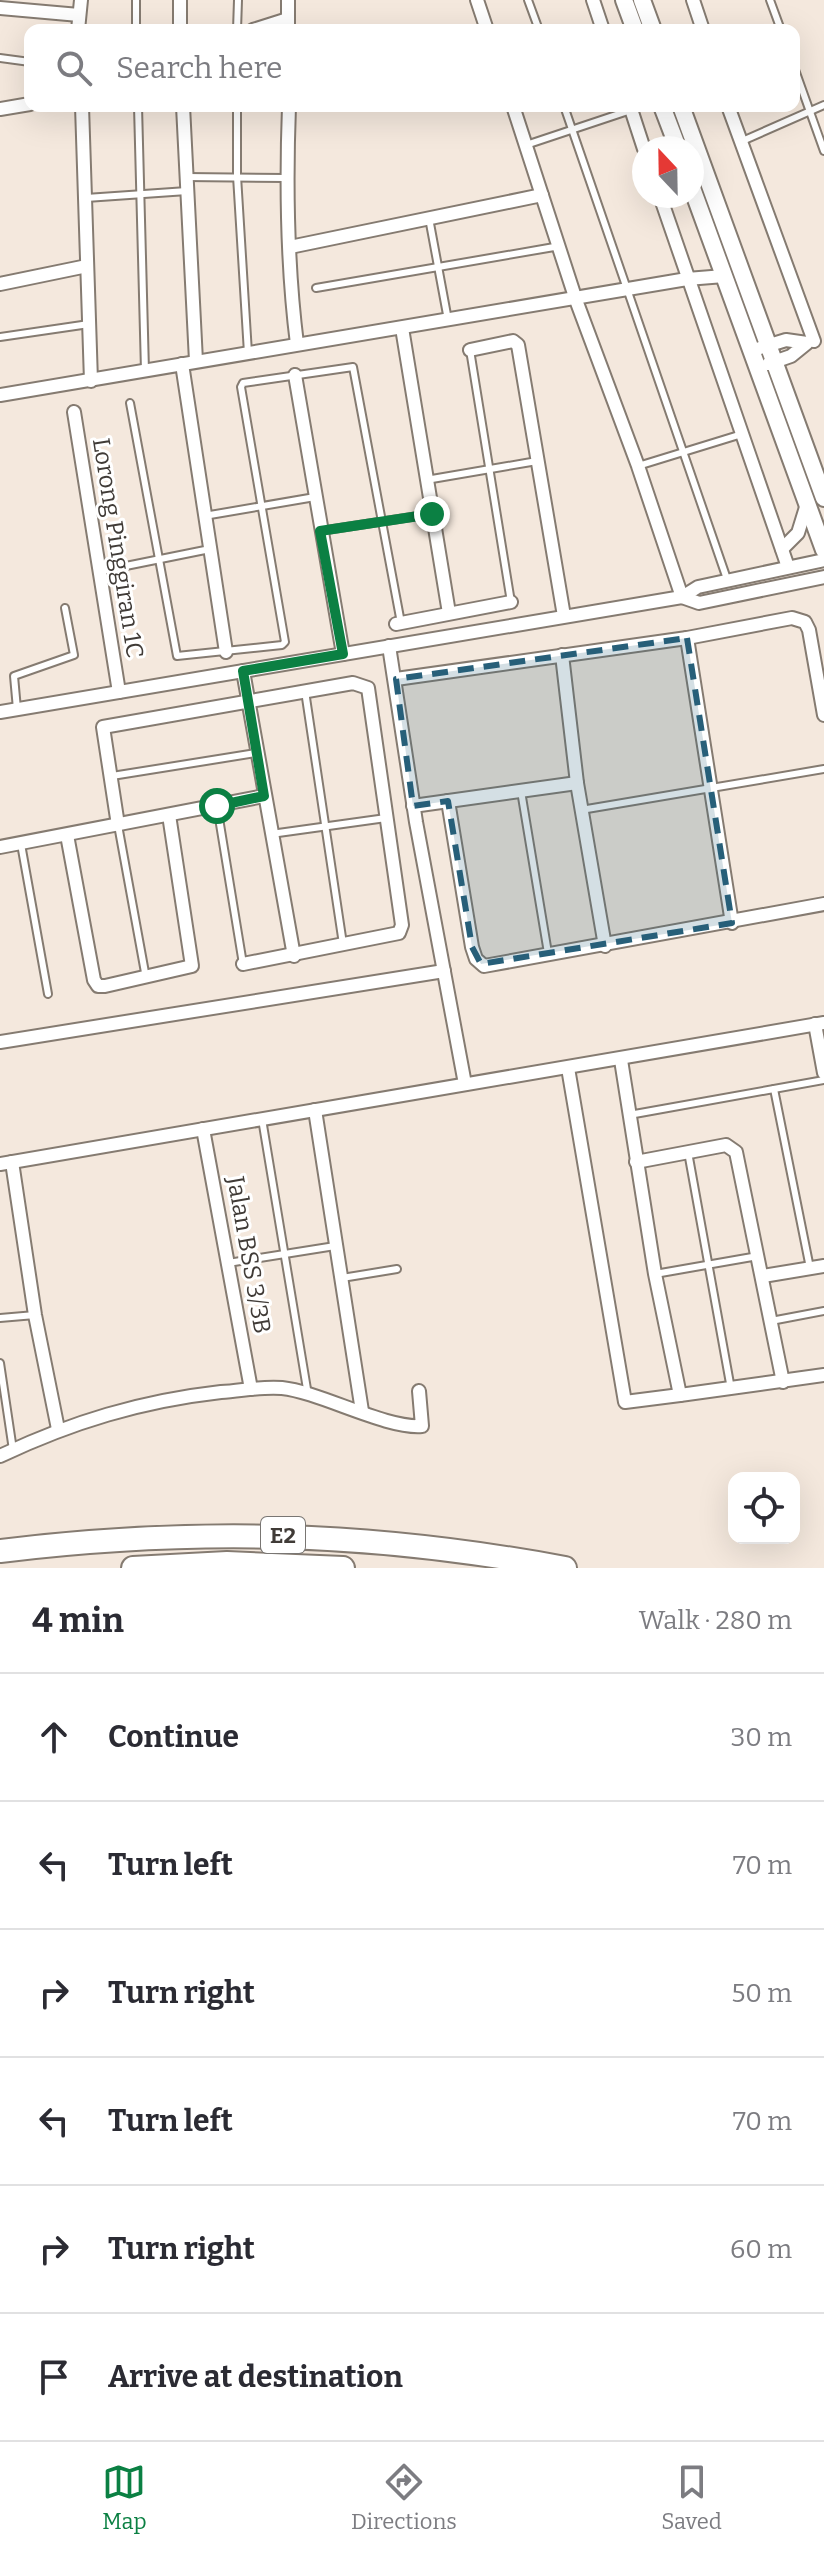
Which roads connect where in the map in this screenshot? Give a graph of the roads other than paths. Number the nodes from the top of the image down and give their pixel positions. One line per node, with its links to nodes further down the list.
1 (81, 0): 14 (street)
2 (136, 0): 16 (lane)
3 (180, 0): 17 (street)
4 (238, 0): 18 (lane)
5 (288, 0): 19 (street)
6 (477, 0): 20 (street)
7 (528, 0): 21 (lane)
8 (593, 0): 22 (street)
9 (624, 0): 23 (street)
10 (642, 0): 24 (street)
11 (693, 0): 25 (street)
12 (770, 0): 26 (lane)
13 (0, 8): 14 (street)
14 (79, 15): 15 (street)
15 (78, 24)
16 (136, 24)
17 (180, 24)
18 (237, 24)
19 (288, 24)
20 (485, 24)
21 (537, 24)
22 (601, 24)
23 (633, 24)
24 (651, 24)
25 (701, 24)
26 (779, 24)
27 (0, 58): 28 (lane)
28 (24, 61)
29 (800, 84): 33 (lane)
30 (24, 105): 32 (street)
31 (824, 105): 33 (lane)
32 (0, 109)
33 (809, 109): 49 (lane); 51 (lane)
34 (82, 112): 58 (street)
35 (138, 112): 56 (lane)
36 (183, 112): 53 (street)
37 (237, 112): 52 (lane)
38 (289, 112): 54 (street)
39 (515, 112): 50 (street)
40 (566, 112): 46 (lane)
41 (620, 112): 46 (lane)
42 (631, 112): 47 (street)
43 (664, 112): 48 (street)
44 (683, 112): 78 (street)
45 (730, 112): 49 (street)
46 (572, 131): 50 (lane); 70 (lane)
47 (640, 136)
48 (673, 136)
49 (740, 142): 76 (street)
50 (526, 145): 57 (street)
51 (824, 151)
52 (237, 176): 53 (lane); 54 (lane); 81 (lane)
53 (186, 177): 55 (street)
54 (287, 178): 63 (street)
55 (187, 191): 56 (lane); 82 (street)
56 (139, 195): 58 (lane); 86 (lane)
57 (542, 195): 61 (street); 62 (street)
58 (86, 198): 64 (street)
59 (664, 208): 67 (street)
60 (699, 208): 66 (street)
61 (429, 218): 63 (street); 65 (lane)
62 (560, 246): 65 (lane); 71 (street)
63 (290, 247): 77 (street)
64 (87, 266): 68 (street); 73 (street)
65 (439, 267): 69 (lane); 72 (lane)
66 (724, 276): 67 (street); 80 (street)
67 (687, 279): 70 (street); 92 (street)
68 (0, 284)
69 (316, 288)
70 (626, 291): 71 (street); 93 (lane)
71 (576, 300): 72 (street); 95 (street)
72 (448, 320): 74 (street)
73 (89, 324): 75 (lane); 88 (street)
74 (402, 328): 77 (street); 97 (street)
75 (0, 337)
76 (815, 340): 78 (street); 83 (street)
77 (297, 344): 81 (street)
78 (769, 344): 80 (street); 83 (street)
79 (470, 350): 94 (street); 96 (lane)
80 (751, 351): 85 (street)
81 (248, 353): 82 (street)
82 (196, 361): 84 (street)
83 (775, 362): 85 (street); 99 (street)
84 (182, 364): 86 (street); 103 (street)
85 (757, 368): 100 (street)
86 (145, 371): 88 (street)
87 (295, 375): 98 (street); 101 (lane); 104 (lane)
88 (91, 381): 89 (street)
89 (0, 395)
90 (130, 403): 109 (lane)
91 (74, 412): 112 (street, Lorong Pinggiran 1C)
92 (743, 433): 93 (lane); 107 (street)
93 (683, 452): 95 (lane); 114 (lane)
94 (538, 460): 96 (lane); 119 (street)
95 (638, 466): 115 (street)
96 (487, 469): 97 (lane); 116 (lane)
97 (426, 480): 102 (street)
98 (315, 497): 101 (lane); 105 (street)
99 (824, 498)
100 (807, 504): 107 (street); 108 (street)
101 (259, 506): 103 (lane); 123 (lane)
102 (432, 514): 104 (lane); 118 (street)
103 (204, 516): 106 (street)
104 (384, 522): 105 (lane); 120 (lane)
105 (320, 531): 124 (street)
106 (210, 549): 109 (lane); 123 (street)
107 (782, 549): 111 (street)
108 (824, 550)
109 (156, 560): 112 (lane); 123 (lane)
110 (824, 560): 111 (street)
111 (788, 567): 114 (street)
112 (101, 571): 129 (street, Lorong Pinggiran 1C)
113 (824, 577): 115 (street)
114 (727, 581): 115 (street)
115 (682, 597): 119 (street)
116 (511, 602): 118 (street)
117 (65, 608): 131 (lane)
118 (449, 613): 120 (street)
119 (564, 616): 122 (street)
120 (398, 624)
121 (687, 638): 125 (street); 133 (street); 138 (street)
122 (389, 646): 124 (street); 127 (street)
123 (226, 652)
124 (343, 654): 126 (street)
125 (562, 655): 127 (street); 137 (street)
126 (243, 671): 129 (street); 130 (street)
127 (396, 679): 143 (street)
128 (305, 691): 130 (street); 146 (street); 148 (lane)
129 (119, 692): 131 (street)
130 (247, 700): 134 (street); 136 (street)
131 (17, 709): 132 (street)
132 (0, 712)
133 (824, 715)
134 (256, 753): 136 (lane); 140 (street)
135 (824, 769): 138 (lane)
136 (108, 776): 147 (street)
137 (577, 783): 139 (street); 144 (street)
138 (711, 788): 144 (lane); 154 (street)
139 (521, 791): 141 (street); 157 (lane)
140 (264, 796): 142 (street); 149 (street)
141 (448, 801): 143 (street); 157 (street)
142 (217, 806): 145 (street); 159 (lane)
143 (413, 806): 160 (street)
144 (581, 810): 156 (street)
145 (169, 815): 147 (street); 161 (street)
146 (386, 818): 148 (lane); 155 (street)
147 (118, 825): 150 (street); 161 (lane)
148 (325, 827): 149 (lane); 155 (lane)
149 (271, 834): 158 (street)
150 (67, 835): 151 (street); 161 (street)
151 (21, 844): 152 (street); 162 (lane)
152 (0, 847)
153 (824, 904): 154 (street)
154 (732, 923): 156 (street)
155 (343, 946): 158 (street)
156 (605, 946): 157 (street)
157 (549, 955)
158 (294, 956): 159 (street)
159 (243, 964)
160 (444, 971): 164 (street); 169 (street)
161 (146, 978)
162 (48, 994)
163 (820, 1023): 165 (street); 167 (street)
164 (0, 1042)
165 (621, 1060): 166 (street); 172 (street)
166 (568, 1068): 169 (street); 199 (street)
167 (824, 1073)
168 (824, 1080): 170 (lane)
169 (465, 1084): 171 (street)
170 (774, 1089): 172 (lane); 184 (lane)
171 (315, 1110): 173 (street); 178 (street)
172 (629, 1115): 176 (street)
173 (262, 1119): 174 (street); 179 (lane)
174 (203, 1129): 177 (street); 181 (street, Jalan BSS 3/3B)
175 (688, 1152): 176 (street); 180 (street); 182 (lane)
176 (636, 1162): 186 (street)
177 (6, 1163): 190 (street)
178 (337, 1246): 179 (lane); 188 (street)
179 (284, 1253): 181 (lane); 200 (lane)
180 (758, 1256): 182 (lane); 187 (street)
181 (228, 1263): 196 (street, Jalan BSS 3/3B)
182 (708, 1265): 186 (lane); 197 (lane)
183 (824, 1266): 184 (street)
184 (810, 1268): 187 (street)
185 (397, 1269): 188 (lane)
186 (655, 1274): 199 (street)
187 (763, 1276): 192 (street)
188 (342, 1278): 201 (street)
189 (824, 1311): 192 (lane)
190 (35, 1315): 191 (lane); 202 (street)
191 (0, 1318)
192 (771, 1321): 195 (street)
193 (0, 1363): 203 (lane)
194 (824, 1375): 195 (street)
195 (783, 1382): 197 (street)
196 (251, 1389): 200 (street); 202 (street)
197 (732, 1390): 199 (street)
198 (419, 1391): 201 (street)
199 (680, 1395)
200 (308, 1396): 201 (street)
201 (362, 1411)
202 (58, 1429): 203 (street)
203 (13, 1450): 204 (street)
204 (0, 1456)
205 (0, 1551): 208 (highway, E2)
206 (133, 1568): 207 (highway, E2)
207 (343, 1568)
208 (565, 1568)

